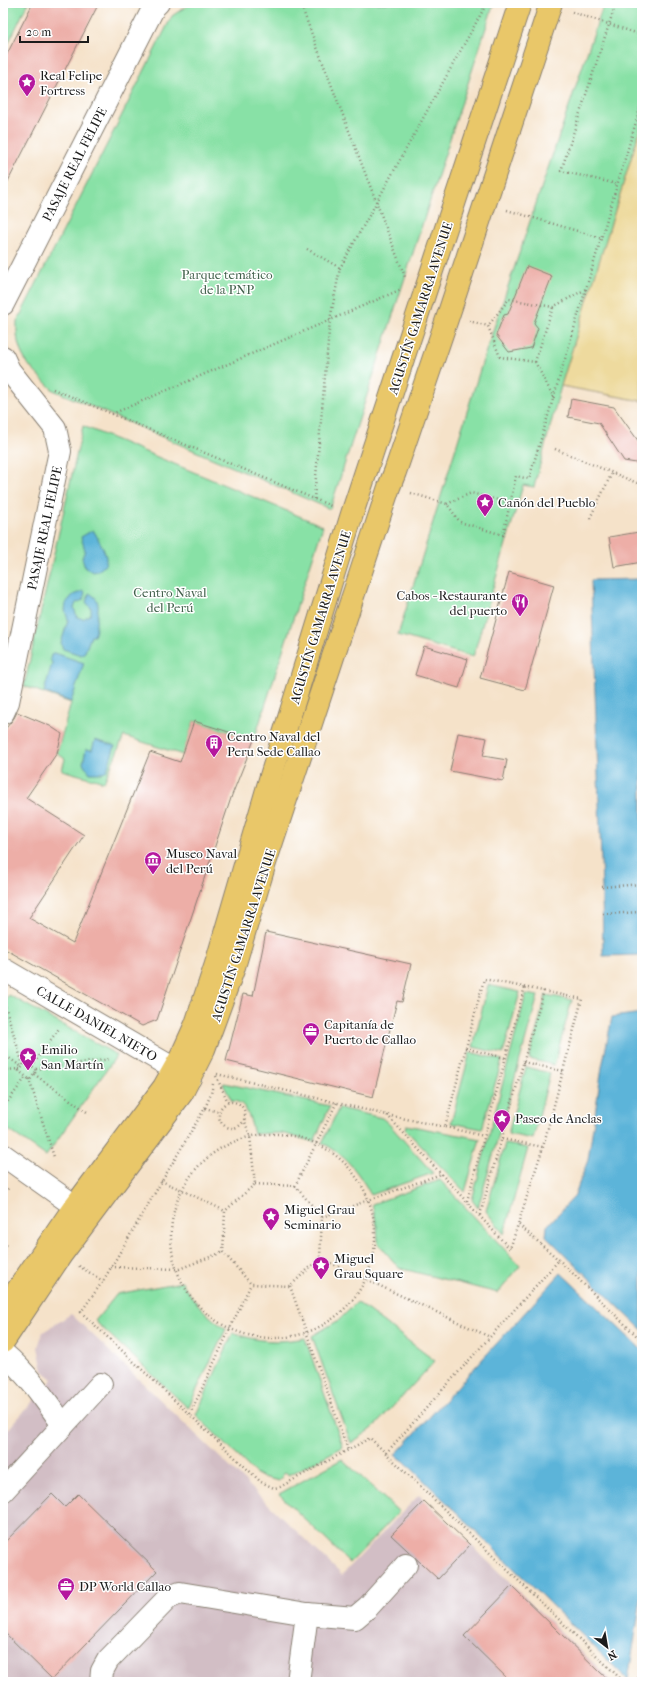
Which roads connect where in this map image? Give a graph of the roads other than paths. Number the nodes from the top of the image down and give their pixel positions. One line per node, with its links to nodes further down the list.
1 (158, 3): 4 (street, PASAJE REAL FELIPE)
2 (520, 3): 8 (main road, AGUSTÍN GAMARRA AVENUE)
3 (550, 4): 8 (main road, AGUSTÍN GAMARRA AVENUE)
4 (3, 304)
5 (3, 357): 6 (street, PASAJE REAL FELIPE)
6 (3, 713)
7 (3, 969): 8 (street, CALLE DANIEL NIETO)
8 (182, 1073): 10 (main road, AGUSTÍN GAMARRA AVENUE); 11 (main road, AGUSTÍN GAMARRA AVENUE)
9 (3, 1155): 11 (street)
10 (98, 1204): 11 (street); 13 (main road, AGUSTÍN GAMARRA AVENUE)
11 (75, 1206): 12 (main road, AGUSTÍN GAMARRA AVENUE)
12 (3, 1311)
13 (3, 1342)
14 (3, 1353): 16 (street)
15 (101, 1384): 16 (street)
16 (63, 1425): 17 (street)
17 (3, 1490)
18 (406, 1565): 19 (street)
19 (307, 1614): 20 (street); 21 (street)
20 (101, 1682)
21 (298, 1682)

